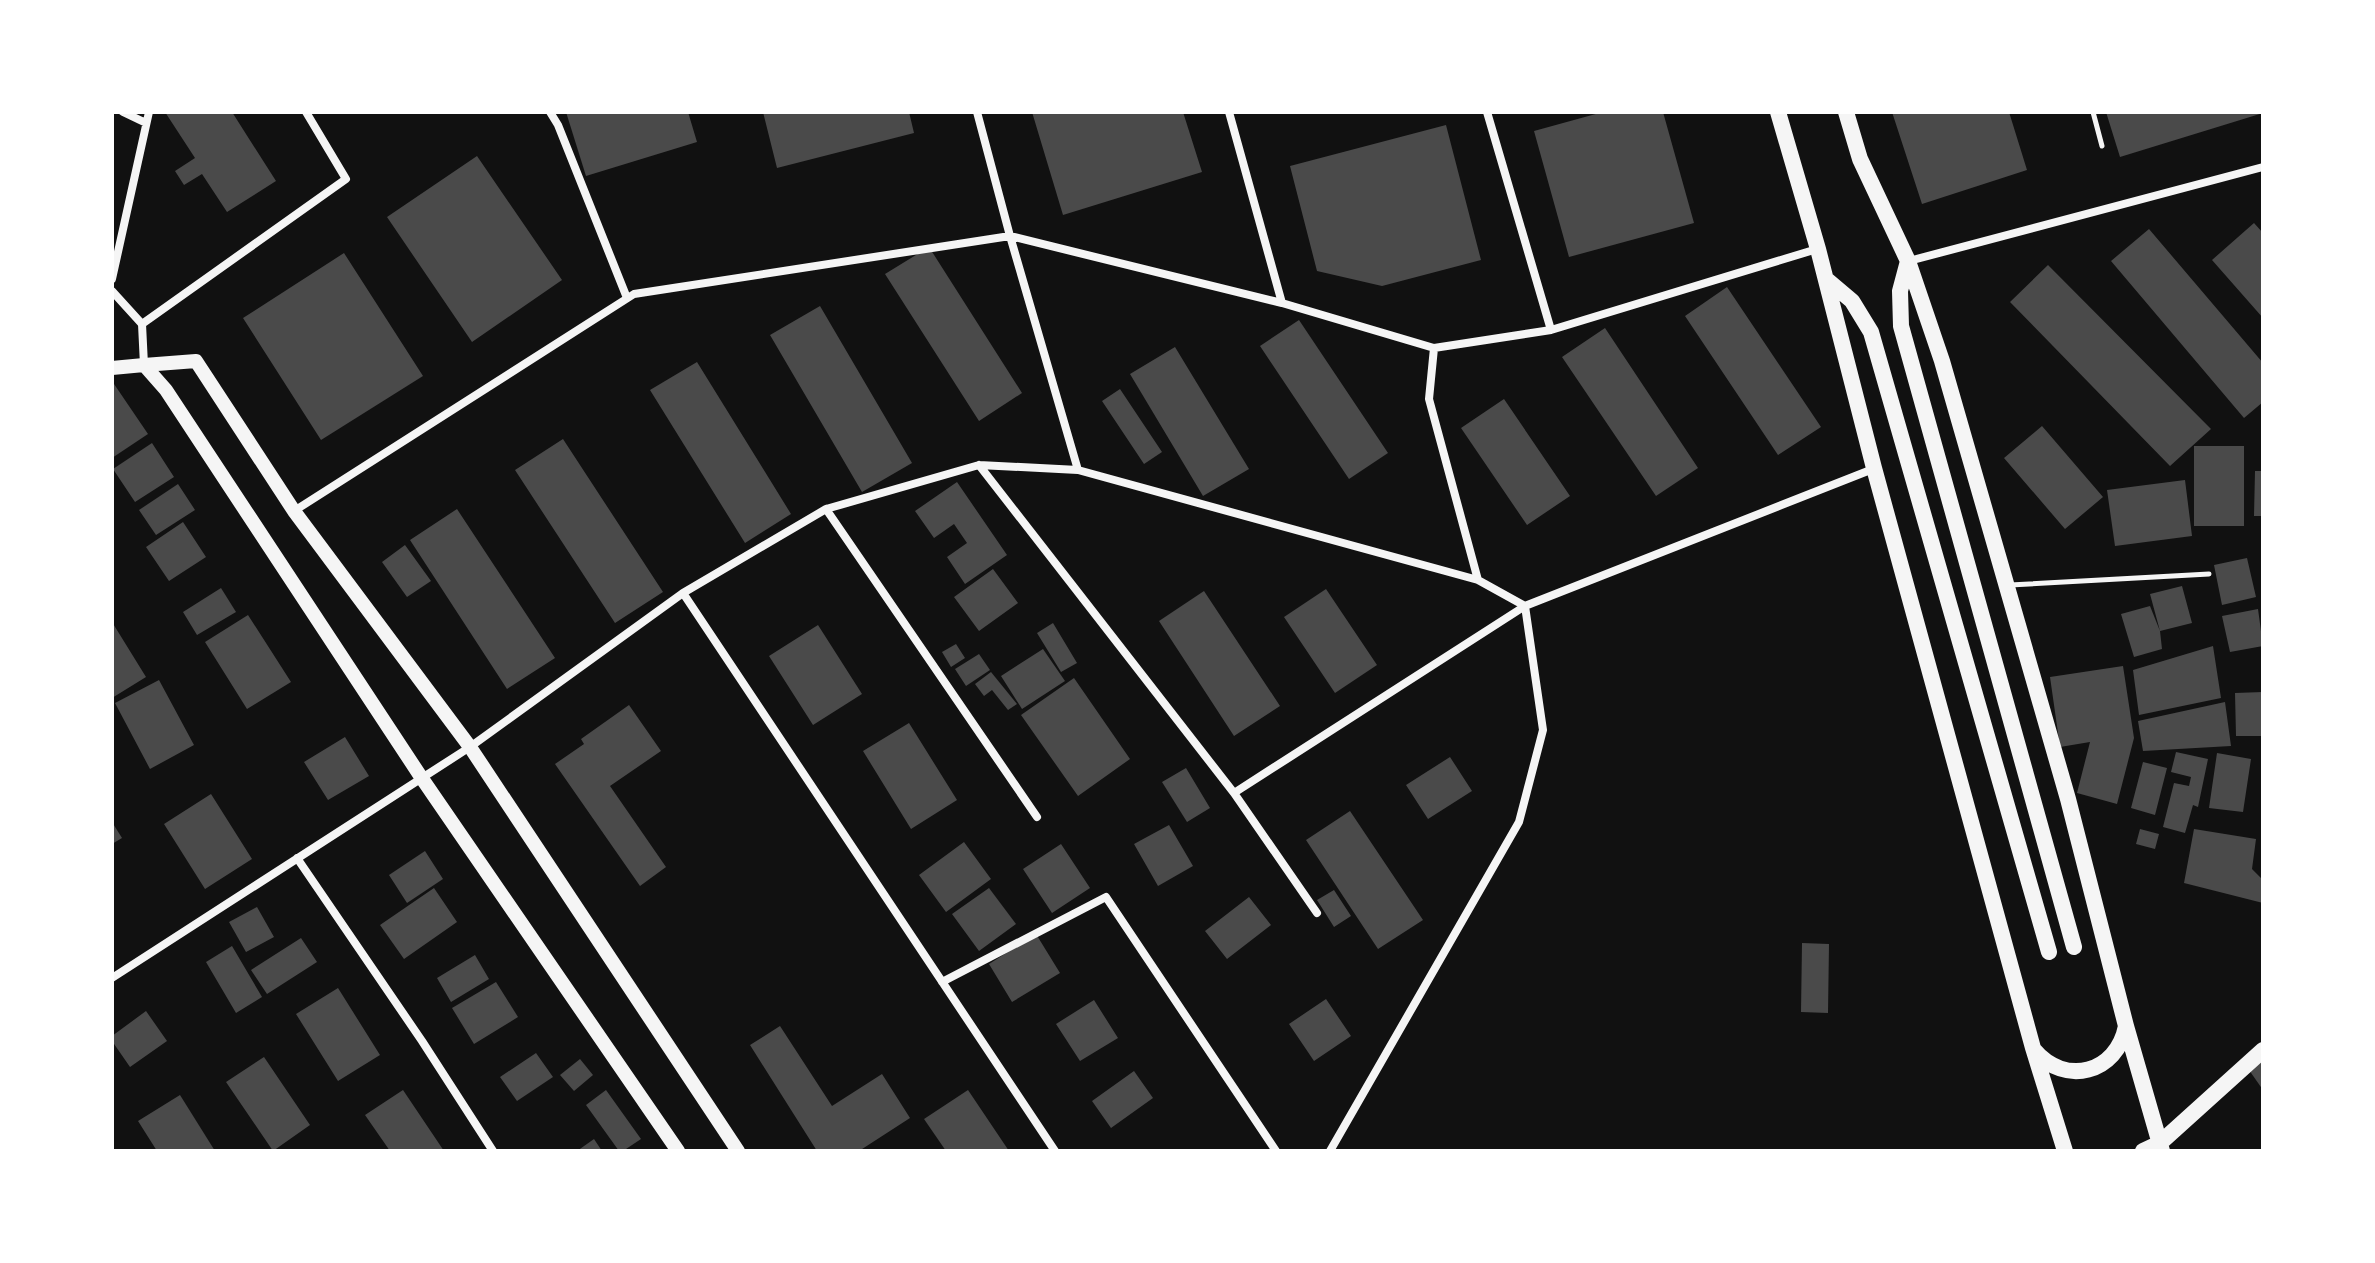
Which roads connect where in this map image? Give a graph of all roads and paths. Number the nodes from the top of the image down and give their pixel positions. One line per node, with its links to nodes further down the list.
1 (123, 112): 11 (street)
2 (149, 112): 11 (street)
3 (306, 112): 22 (street)
4 (550, 112): 20 (street)
5 (977, 112): 14 (street)
6 (1229, 112): 21 (street)
7 (1487, 112): 23 (street)
8 (1778, 112): 15 (main road)
9 (1846, 112): 16 (main road)
10 (2093, 112): 12 (lane)
11 (146, 123): 17 (street)
12 (2102, 146)
13 (2263, 167): 16 (street)
14 (1010, 236): 20 (street); 21 (street); 29 (street)
15 (1818, 249): 18 (main road); 23 (street)
16 (1908, 261): 34 (main road); 43 (main road)
17 (112, 279)
18 (1826, 279): 28 (main road); 44 (main road)
19 (112, 291): 22 (street)
20 (627, 298): 31 (street)
21 (1282, 303): 24 (street)
22 (142, 324): 25 (street)
23 (1551, 330): 24 (street)
24 (1434, 348): 33 (street)
25 (144, 365): 26 (street); 31 (street); 38 (street)
26 (112, 368)
27 (979, 465): 29 (street); 30 (street); 39 (street)
28 (1874, 468): 36 (street); 48 (main road)
29 (1078, 470): 33 (street)
30 (826, 509): 35 (street); 40 (street)
31 (294, 511): 37 (street)
32 (2209, 574): 34 (lane)
33 (1478, 580): 36 (street)
34 (2006, 585): 47 (main road)
35 (683, 593): 37 (street); 46 (street)
36 (1525, 606): 39 (street); 56 (street)
37 (470, 747): 38 (street); 53 (street)
38 (421, 777): 41 (street); 52 (street)
39 (1234, 793): 42 (street)
40 (1037, 817)
41 (297, 858): 45 (street); 51 (street)
42 (1317, 913)
43 (2074, 947)
44 (2049, 952)
45 (112, 978)
46 (942, 982): 54 (street); 55 (street)
47 (2126, 1026): 48 (main road); 50 (main road)
48 (2033, 1048): 57 (main road)
49 (2263, 1050): 50 (main road)
50 (2161, 1147): 58 (main road)
51 (493, 1151)
52 (678, 1151)
53 (738, 1151)
54 (1055, 1151)
55 (1276, 1151)
56 (1330, 1151)
57 (2065, 1151)
58 (2143, 1151)

